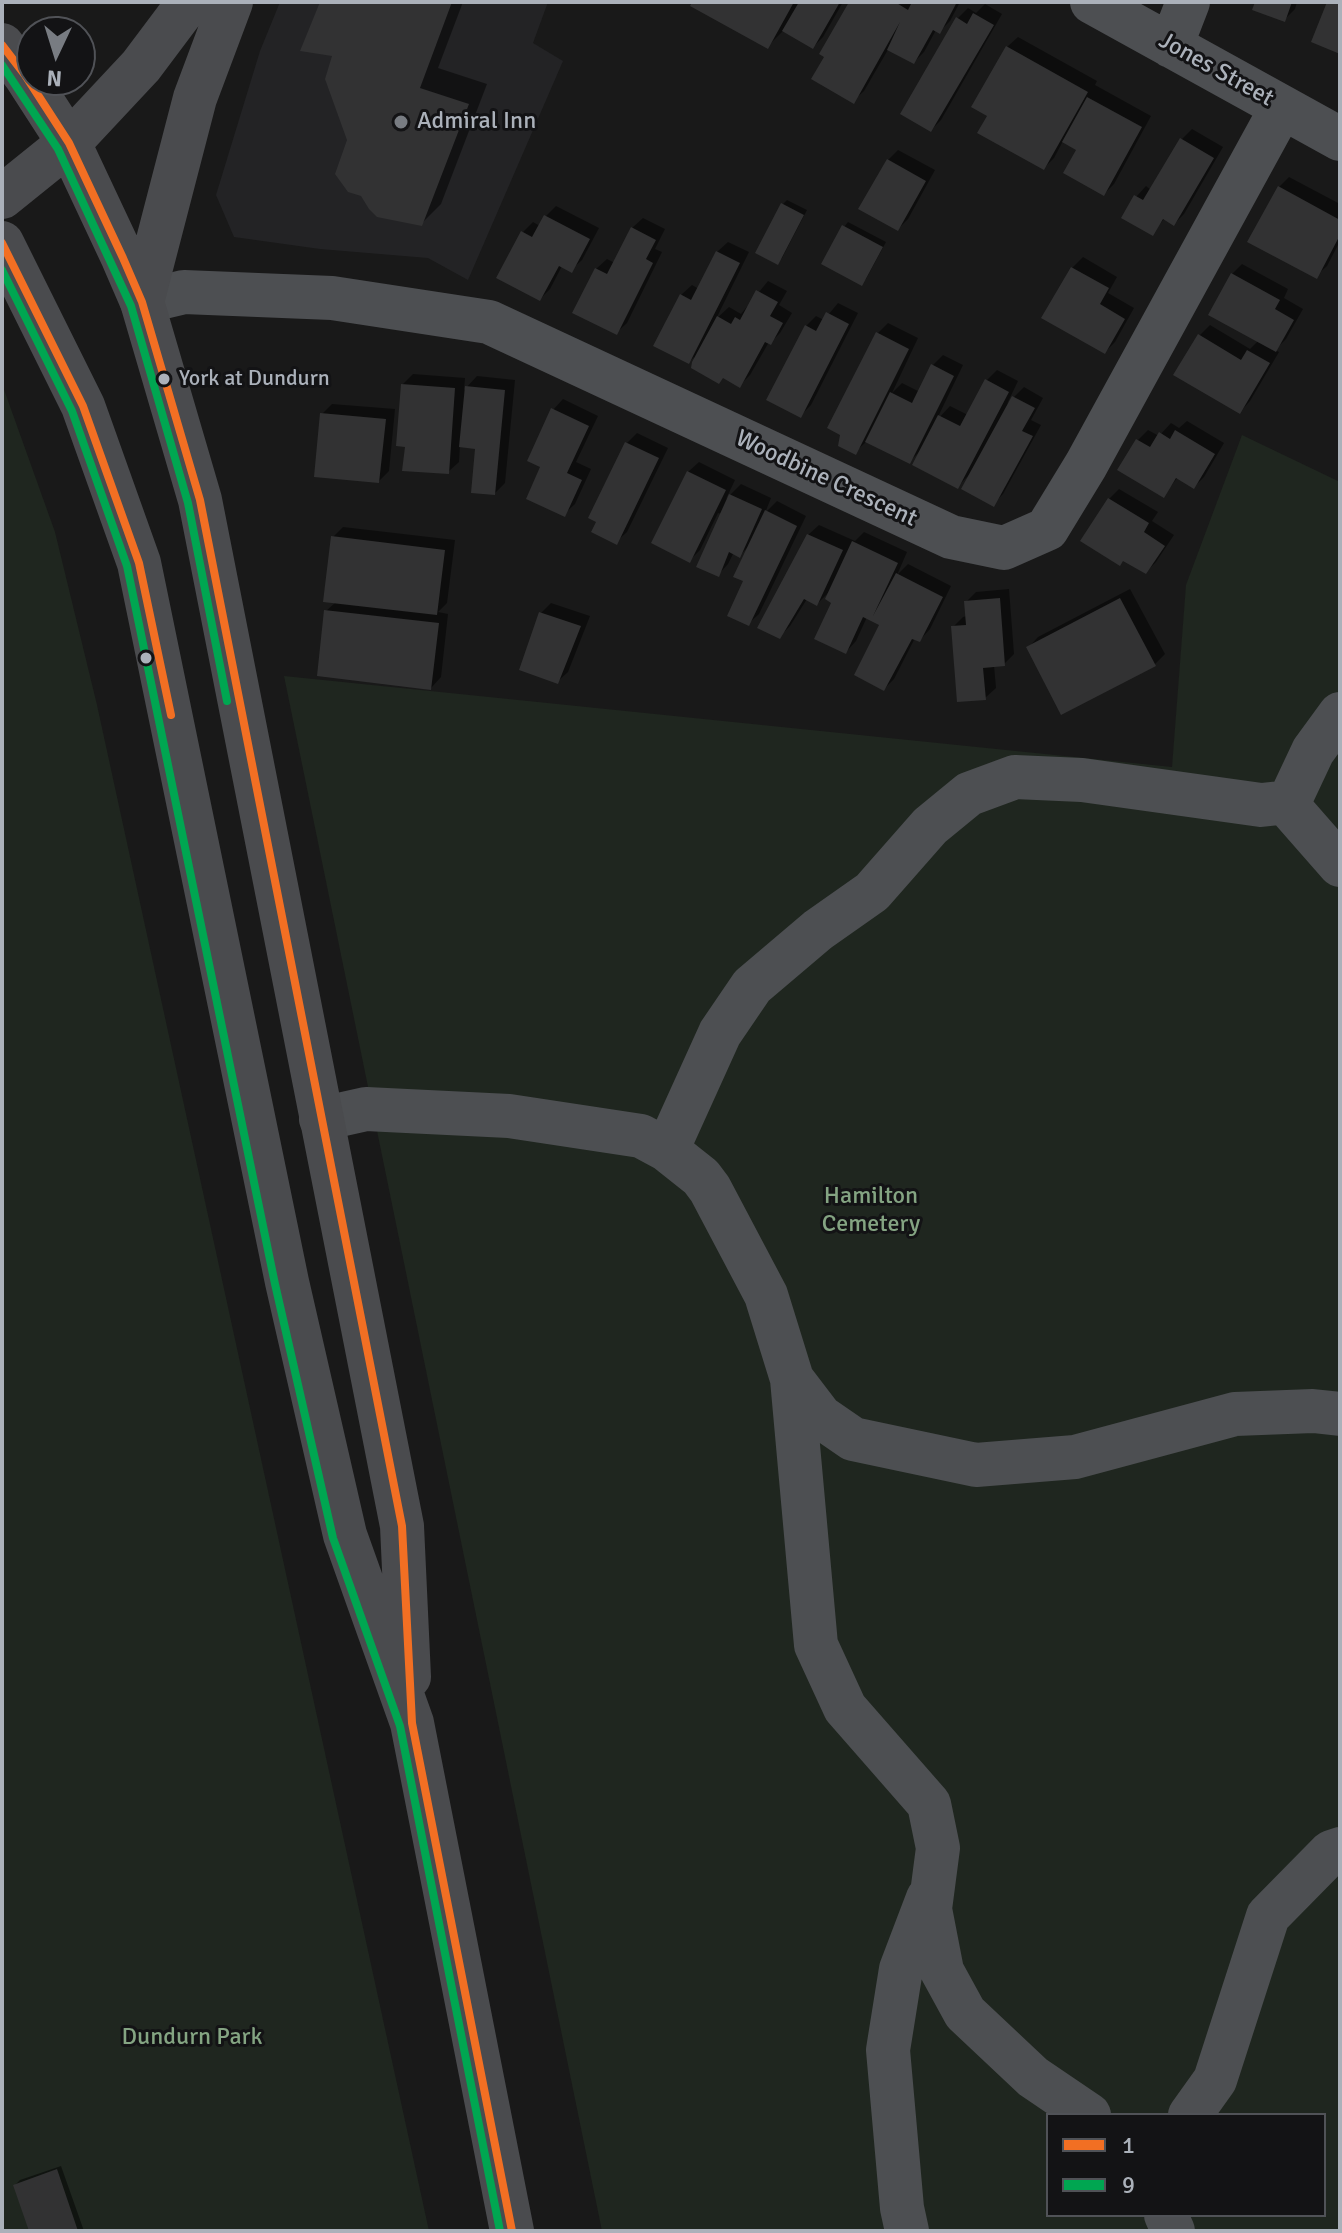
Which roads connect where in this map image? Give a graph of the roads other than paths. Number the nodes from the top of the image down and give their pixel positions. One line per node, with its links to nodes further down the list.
1 (189, 2): 9 (main road)
2 (231, 2): 12 (main road)
3 (1092, 2): 6 (street, Jones Street)
4 (1188, 2): 6 (street)
5 (2, 45): 9 (main road)
6 (1171, 46): 7 (street, Jones Street)
7 (1282, 107): 8 (street, Jones Street); 12 (street, Woodbine Crescent)
8 (1340, 139)
9 (69, 143): 10 (main road); 12 (main road)
10 (2, 197)
11 (2, 243): 20 (main road)
12 (142, 302): 16 (main road)
13 (1340, 714): 14 (street)
14 (1289, 802): 15 (street); 17 (street)
15 (1340, 865)
16 (321, 1119): 17 (street); 20 (main road)
17 (667, 1150): 18 (street)
18 (792, 1379): 19 (street); 22 (street)
19 (1340, 1414)
20 (412, 1723): 25 (main road)
21 (1340, 1849): 24 (street)
22 (931, 1892): 23 (street); 26 (street)
23 (1086, 2113)
24 (1191, 2113)
25 (512, 2231)
26 (907, 2231)

